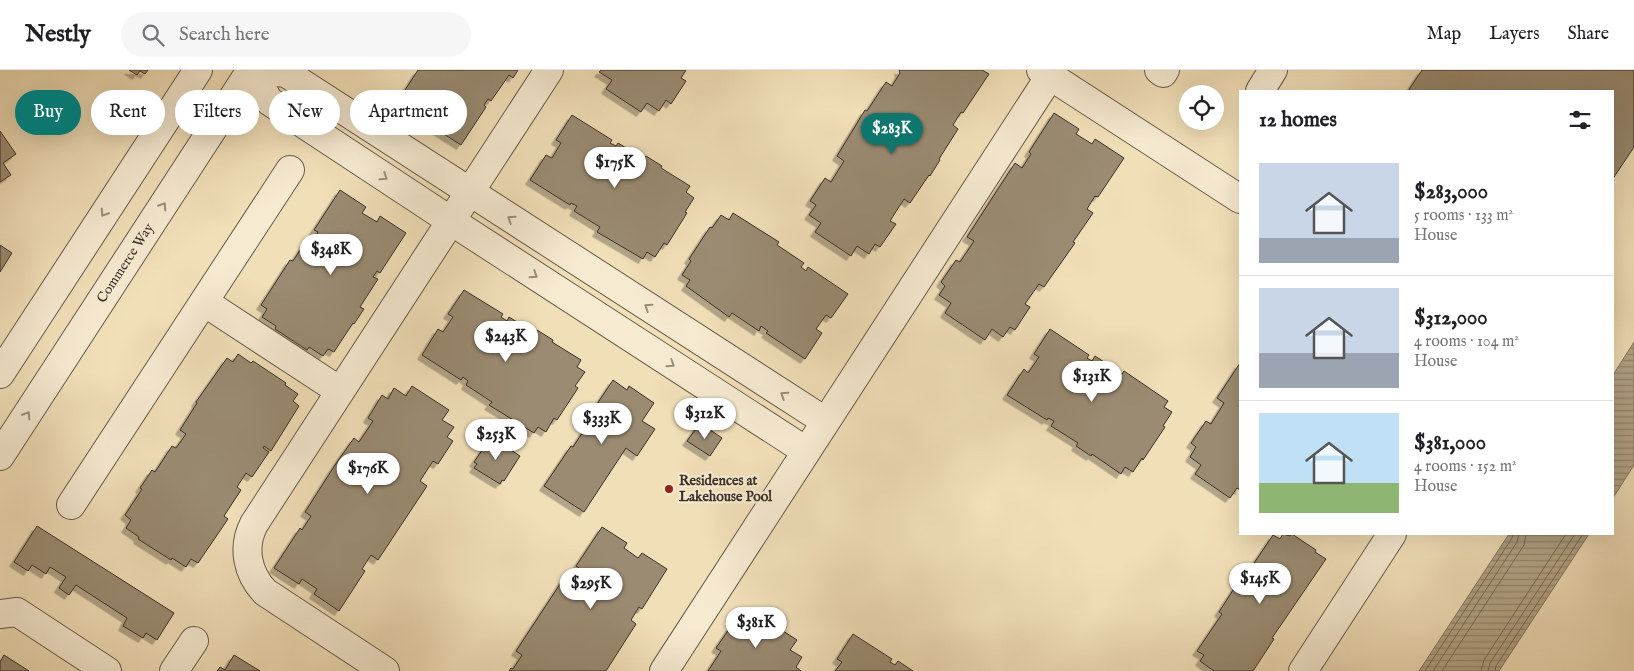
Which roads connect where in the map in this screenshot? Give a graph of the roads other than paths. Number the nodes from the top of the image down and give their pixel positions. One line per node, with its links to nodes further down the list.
1 (198, 70): 14 (street, one-way to 14)
2 (252, 70): 10 (street); 12 (street, one-way to 12); 18 (street, Commerce Way, one-way to 2)
3 (549, 70): 10 (street)
4 (1159, 70): 5 (street)
5 (1165, 70)
6 (1273, 70): 8 (street)
7 (1046, 73): 11 (street); 16 (street)
8 (1261, 90)
9 (290, 170): 13 (street)
10 (470, 192): 12 (street); 16 (street, one-way to 10)
11 (1239, 198)
12 (451, 222): 15 (street); 17 (street, one-way to 17)
13 (204, 302): 15 (street); 19 (street)
14 (0, 374)
15 (340, 391): 25 (street)
16 (825, 422): 17 (street)
17 (806, 451): 26 (street)
18 (0, 456)
19 (71, 505)
20 (1391, 535): 27 (street)
21 (0, 614): 23 (street)
22 (194, 641): 24 (street)
23 (107, 671)
24 (174, 671)
25 (385, 671)
26 (664, 671)
27 (1303, 671)

